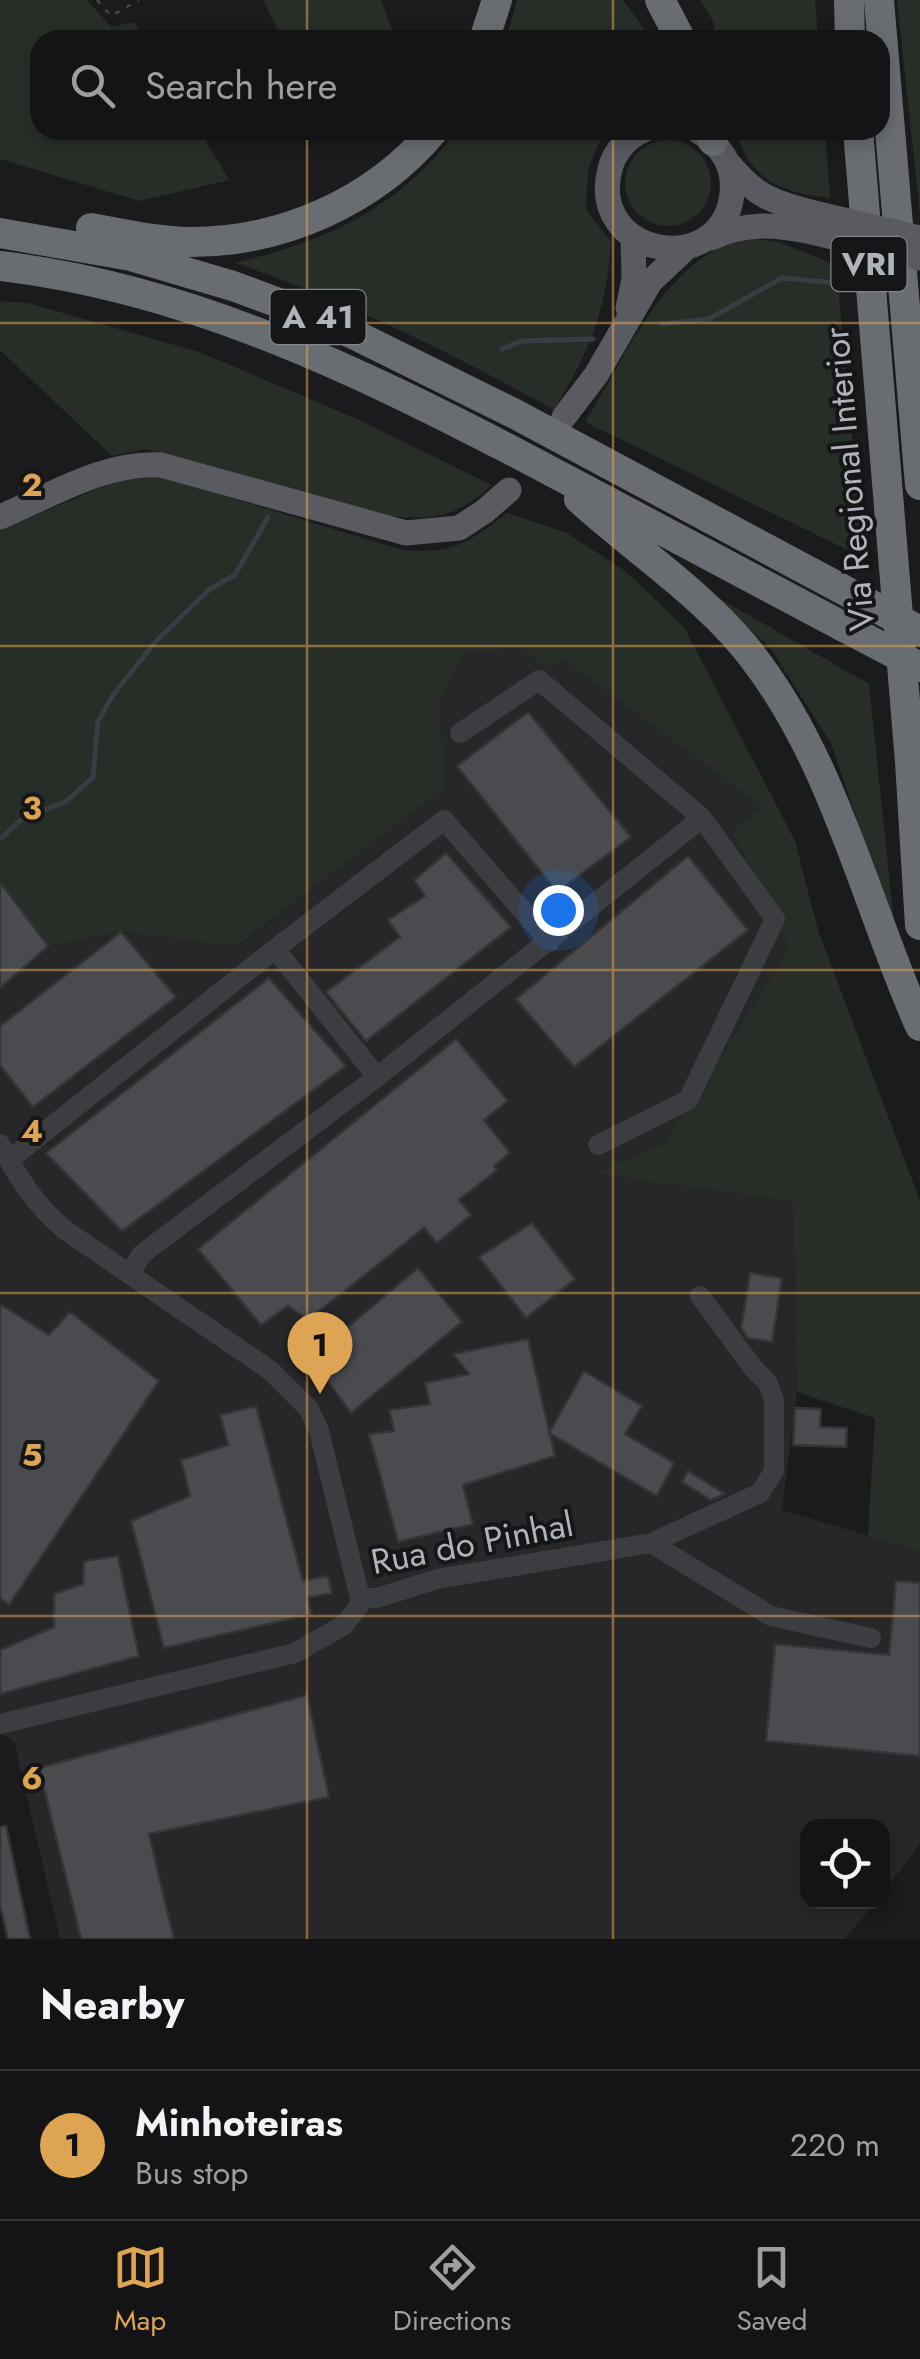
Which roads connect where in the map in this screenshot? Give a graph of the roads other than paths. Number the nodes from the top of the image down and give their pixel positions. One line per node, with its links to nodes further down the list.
1 (497, 0): 5 (highway)
2 (660, 0): 6 (highway)
3 (682, 0): 7 (highway)
4 (879, 0): 8 (highway)
5 (487, 30)
6 (676, 30)
7 (697, 30)
8 (882, 30)
9 (890, 130): 25 (highway)
10 (424, 140): 18 (highway)
11 (630, 140): 16 (main road)
12 (859, 140): 31 (highway, Via Regional Interior / VRI)
13 (713, 141): 14 (main road); 19 (main road)
14 (811, 222): 17 (main road, bridge); 19 (main road); 20 (main road, bridge)
15 (0, 233): 18 (highway, A 41)
16 (633, 238): 19 (main road); 22 (main road)
17 (920, 238)
18 (36, 239): 28 (highway, A 41, bridge)
19 (694, 245): 22 (main road)
20 (920, 258)
21 (0, 266): 24 (highway, A 41)
22 (625, 323): 23 (main road)
23 (564, 417)
24 (543, 468): 29 (highway, A 41, bridge); 37 (highway)
25 (920, 485)
26 (509, 490): 27 (main road)
27 (0, 516)
28 (920, 631)
29 (920, 667)
30 (460, 733): 32 (street)
31 (910, 762): 33 (highway); 34 (highway)
32 (702, 818): 35 (street); 39 (street)
33 (920, 822)
34 (920, 925)
35 (550, 942): 36 (street); 38 (street)
36 (275, 949): 38 (street); 40 (street)
37 (920, 1026)
38 (377, 1077): 41 (street)
39 (598, 1144)
40 (4, 1152): 41 (street)
41 (129, 1274): 44 (street)
42 (700, 1296): 43 (street, Rua do Pinhal)
43 (650, 1543): 44 (street, Rua do Pinhal); 45 (street)
44 (360, 1598): 46 (street, Rua do Pinhal)
45 (871, 1638)
46 (0, 1724)

